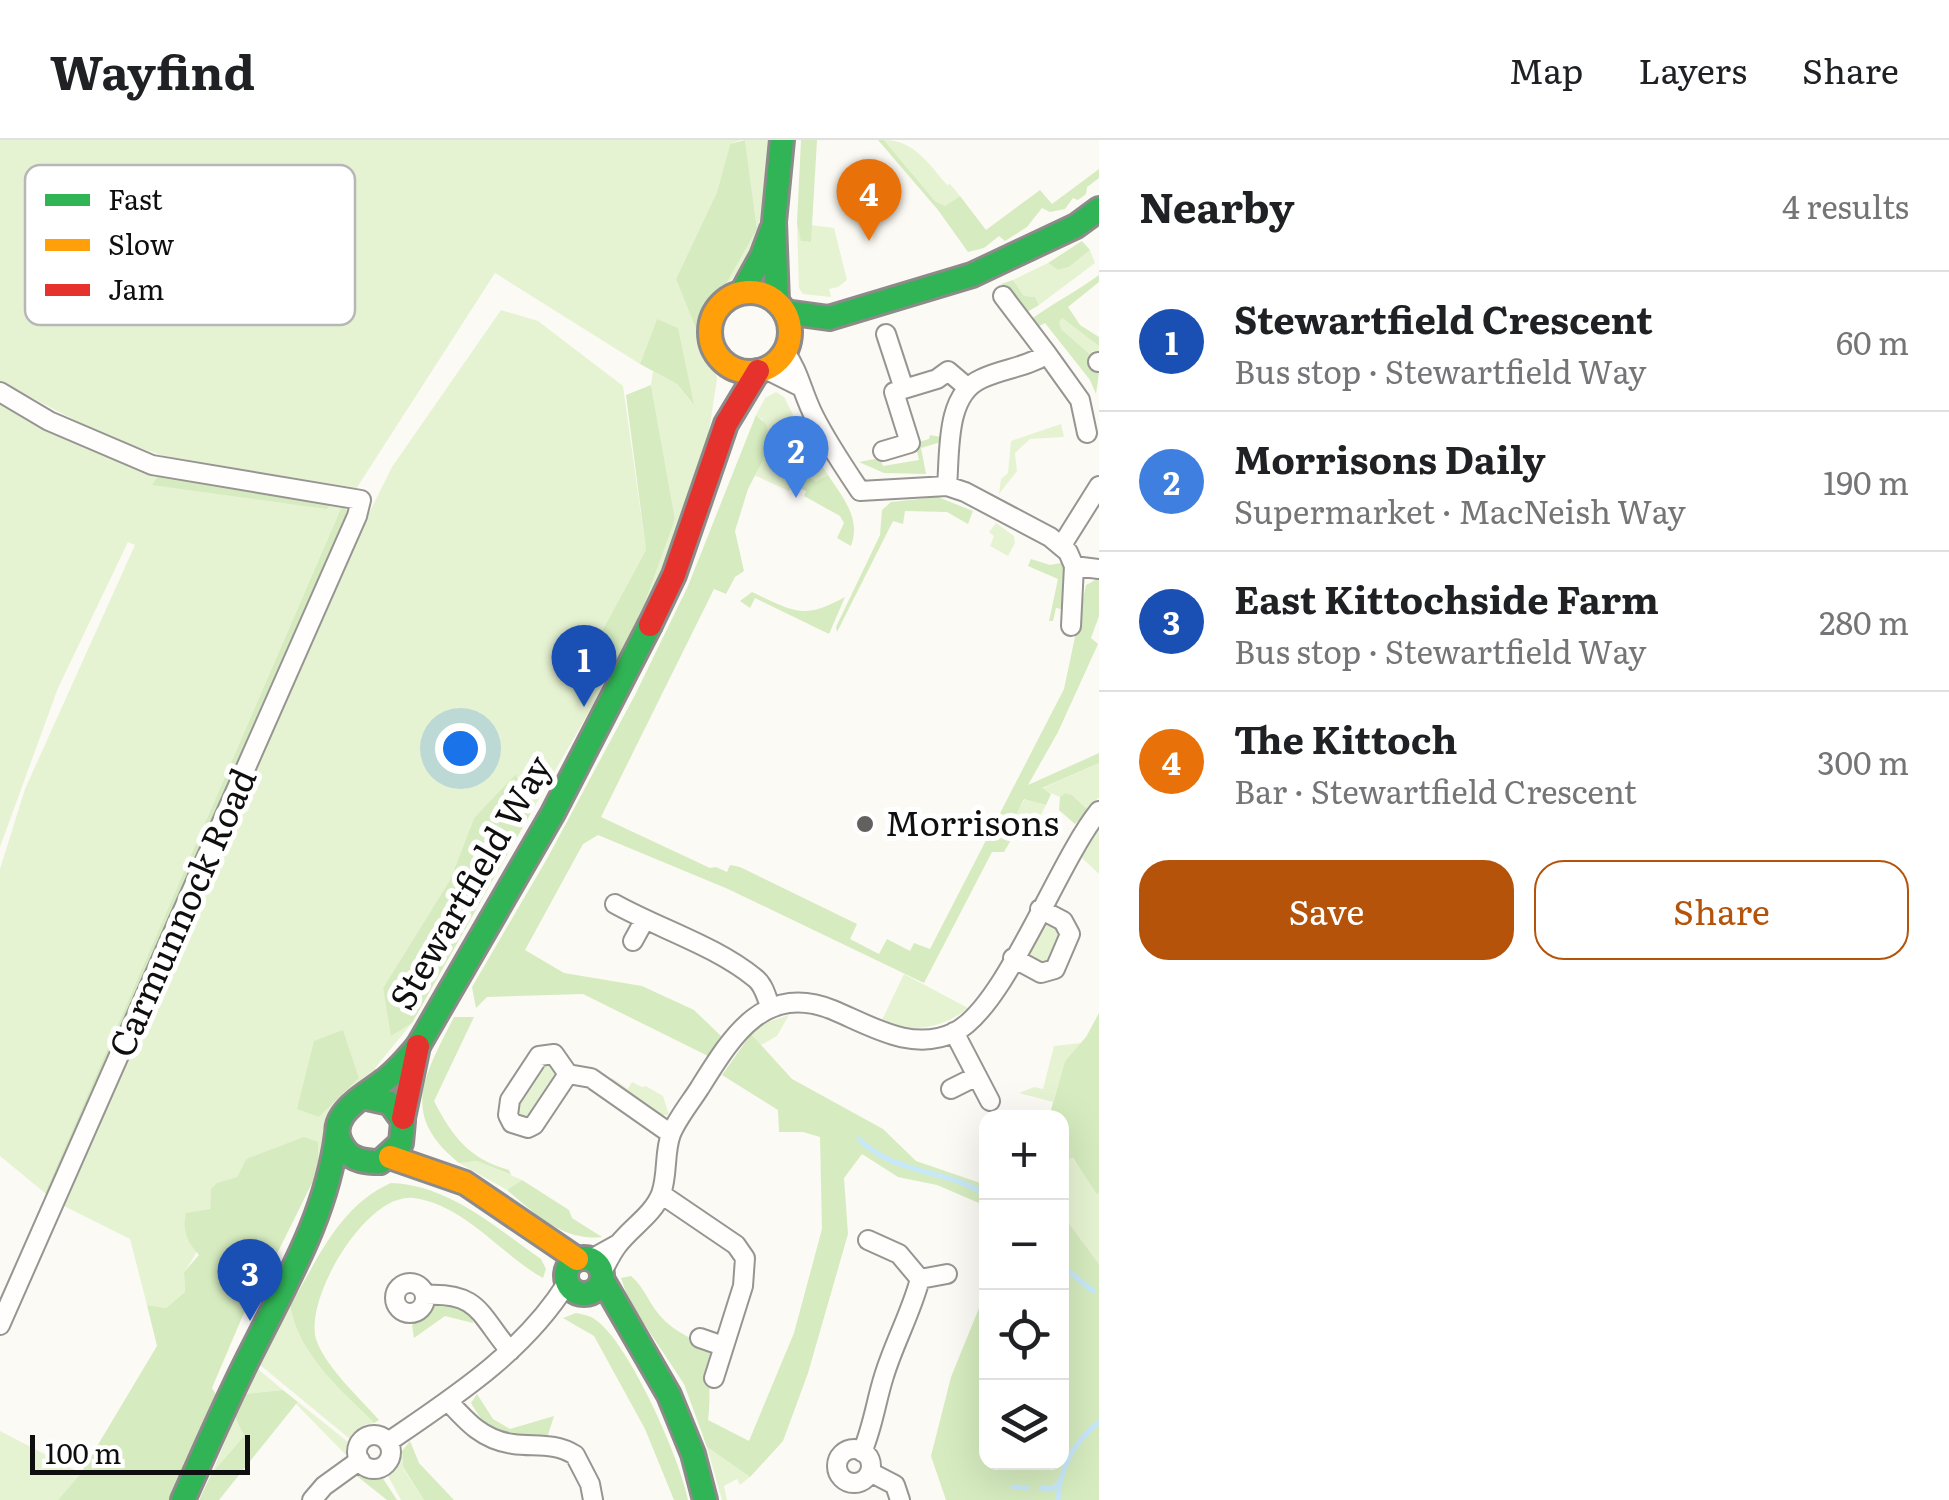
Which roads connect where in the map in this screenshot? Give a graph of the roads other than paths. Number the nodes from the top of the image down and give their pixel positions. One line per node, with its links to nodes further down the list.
1 (782, 140): 3 (street)
2 (1099, 209): 7 (street)
3 (774, 222): 4 (street); 6 (street)
4 (742, 292): 6 (street); 11 (street)
5 (1002, 296): 10 (street)
6 (781, 307): 7 (street); 9 (street)
7 (829, 318): 9 (street)
8 (886, 334): 15 (street)
9 (787, 347): 12 (street); 13 (street)
10 (1047, 354): 14 (street); 18 (street)
11 (729, 366): 12 (street); 17 (street, Stewartfield Way)
12 (762, 370): 13 (street); 17 (street, Stewartfield Way)
13 (801, 387): 20 (street)
14 (968, 388): 15 (street); 20 (street)
15 (904, 389): 19 (street)
16 (0, 392): 52 (street, Carmunnock Road)
17 (726, 424): 34 (street, Stewartfield Way)
18 (1087, 433)
19 (883, 452)
20 (947, 486): 22 (street)
21 (1099, 486): 22 (street)
22 (1062, 545): 23 (street)
23 (1074, 566): 24 (street); 25 (street)
24 (1099, 568)
25 (1072, 626)
26 (1099, 811): 28 (street)
27 (615, 904): 29 (street)
28 (1040, 909): 31 (street); 31 (street)
29 (644, 921): 30 (street); 32 (street)
30 (633, 941)
31 (1014, 958): 33 (street)
32 (770, 1006): 33 (street); 42 (street)
33 (954, 1032): 36 (street)
34 (418, 1046): 38 (street, Stewartfield Way); 40 (street, Stewartfield Way)
35 (568, 1074): 42 (street)
36 (977, 1076): 37 (street); 39 (street)
37 (951, 1090)
38 (364, 1097): 40 (street); 41 (street)
39 (990, 1100)
40 (404, 1125): 43 (street); 44 (street)
41 (338, 1131): 43 (street); 46 (street)
42 (671, 1134): 45 (street)
43 (366, 1172): 44 (street); 46 (street)
44 (449, 1175): 49 (street)
45 (661, 1194): 49 (street); 54 (street)
46 (320, 1218): 61 (street)
47 (868, 1240): 50 (street)
48 (946, 1274): 50 (street)
49 (584, 1276): 55 (street); 64 (street)
50 (920, 1279): 58 (street)
51 (425, 1295): 55 (street)
52 (0, 1325)
53 (700, 1338): 54 (street)
54 (723, 1346): 56 (street)
55 (510, 1351): 57 (street)
56 (714, 1378)
57 (448, 1401): 62 (street); 63 (street)
58 (862, 1452): 59 (street); 60 (street)
59 (870, 1472): 60 (street); 65 (street)
60 (845, 1491)
61 (183, 1500)
62 (312, 1500)
63 (593, 1500)
64 (705, 1500)
65 (900, 1500)

